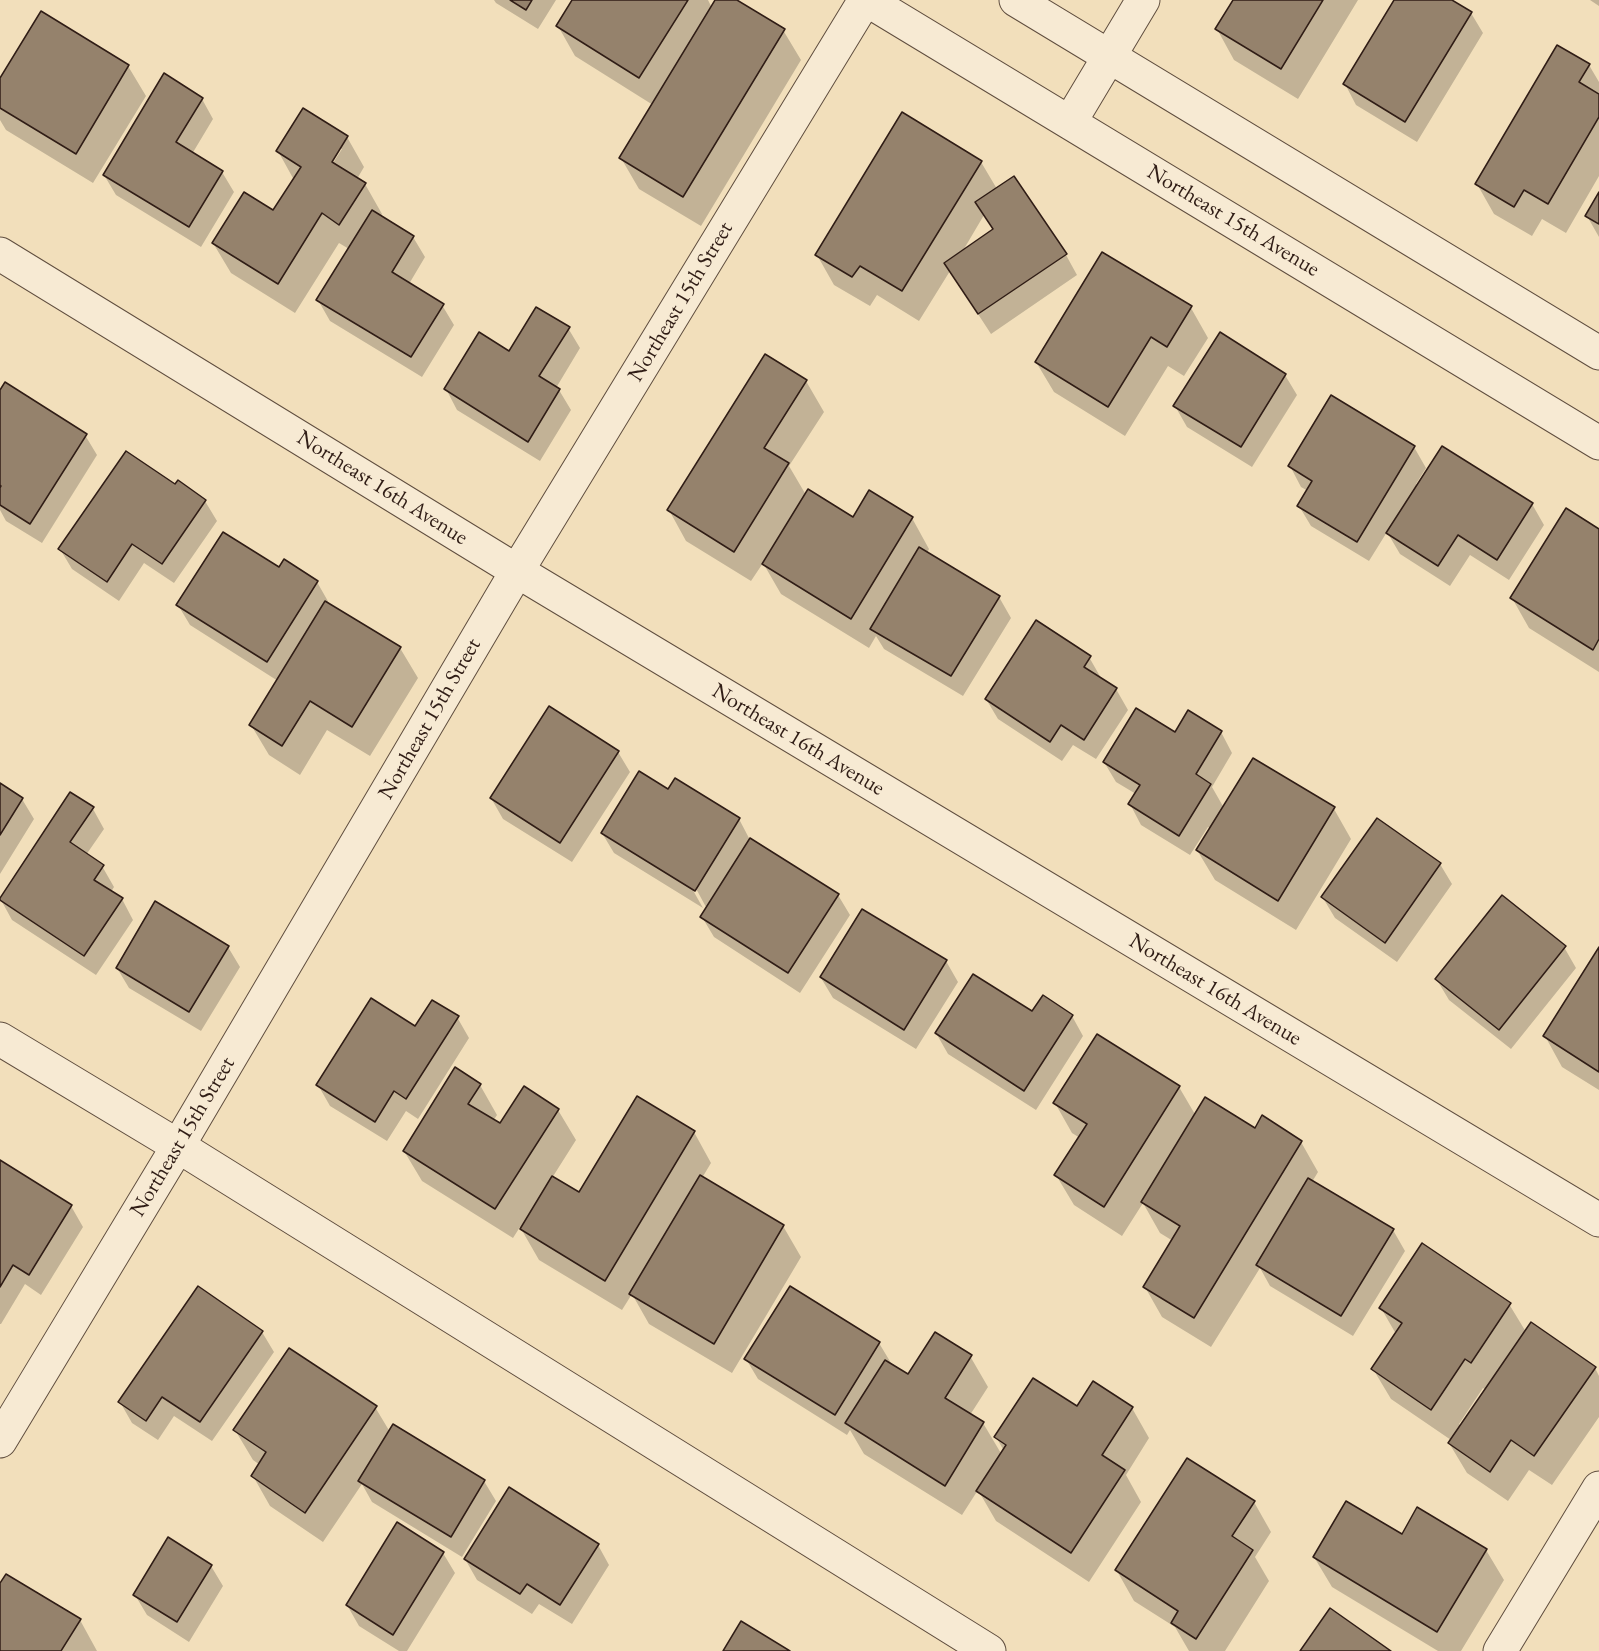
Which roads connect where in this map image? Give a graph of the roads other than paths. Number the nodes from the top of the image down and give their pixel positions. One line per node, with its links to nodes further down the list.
1 (866, 0): 5 (street, Northeast 15th Avenue); 9 (street, Northeast 15th Street)
2 (1016, 0): 4 (street)
3 (1143, 0): 4 (street)
4 (1109, 56): 5 (street); 7 (street)
5 (1070, 122): 8 (street, Northeast 15th Avenue)
6 (0, 254): 9 (street, Northeast 16th Avenue)
7 (1599, 353)
8 (1599, 442)
9 (517, 572): 11 (street, Northeast 15th Street); 12 (street, Northeast 16th Avenue)
10 (0, 1039): 11 (street)
11 (178, 1146): 13 (street, Northeast 15th Street); 15 (street)
12 (1599, 1220)
13 (0, 1441)
14 (1599, 1488): 16 (street)
15 (988, 1651)
16 (1500, 1651)

